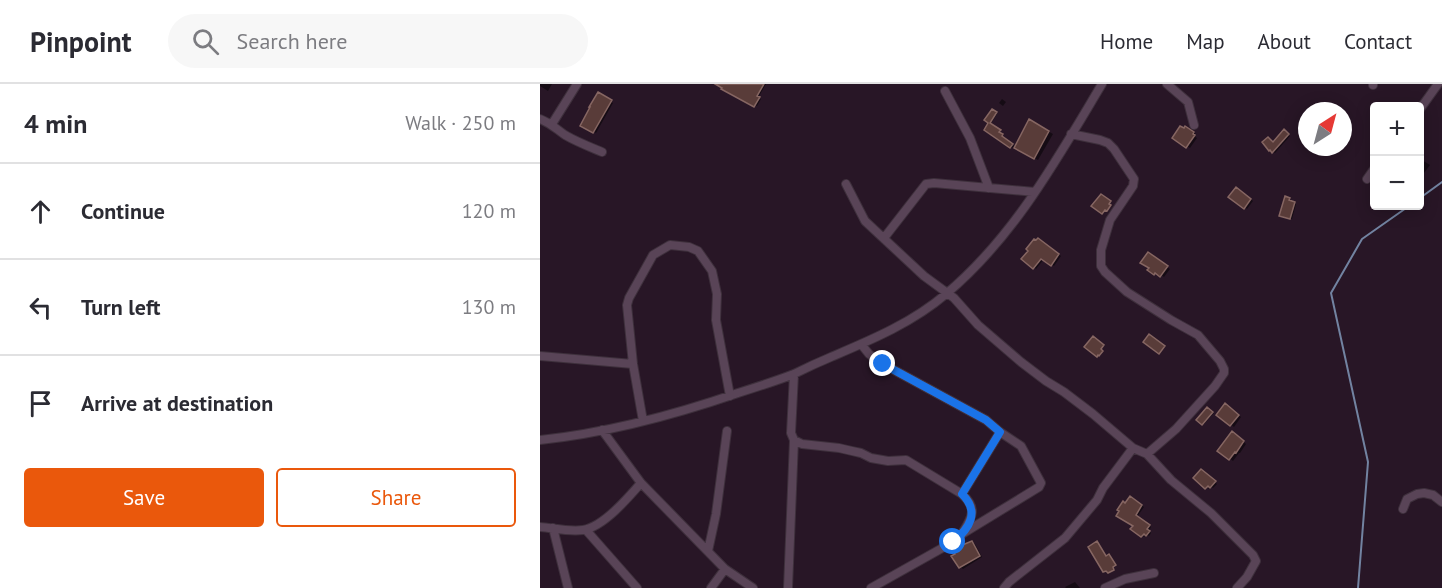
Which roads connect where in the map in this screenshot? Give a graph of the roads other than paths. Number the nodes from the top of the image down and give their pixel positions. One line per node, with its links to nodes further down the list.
1 (577, 84): 8 (street)
2 (1102, 84): 10 (street)
3 (1167, 84): 9 (street)
4 (1438, 84): 6 (street)
5 (945, 91): 15 (street)
6 (1424, 102)
7 (540, 119): 8 (street)
8 (552, 123): 11 (street)
9 (1194, 125)
10 (1071, 134): 16 (street); 31 (street)
11 (602, 152)
12 (1370, 175): 13 (street)
13 (1367, 179)
14 (846, 184): 17 (street)
15 (988, 188): 16 (street); 17 (street)
16 (1035, 192): 18 (street)
17 (884, 238): 18 (street)
18 (947, 294): 19 (street); 30 (street)
19 (861, 344): 22 (street); 27 (street)
20 (540, 356): 21 (street)
21 (633, 364): 23 (street); 24 (street)
22 (794, 374): 23 (street); 29 (street)
23 (730, 396): 24 (street)
24 (643, 421): 25 (street)
25 (602, 430): 28 (street); 32 (street)
26 (727, 431): 40 (street)
27 (1000, 432): 33 (street); 39 (street)
28 (540, 440)
29 (794, 441): 33 (street); 47 (street)
30 (1133, 448): 31 (street); 49 (street)
31 (1147, 454): 51 (street)
32 (641, 483): 38 (street); 40 (street)
33 (962, 494): 39 (street)
34 (1442, 502): 35 (street)
35 (1403, 509)
36 (540, 527): 37 (street)
37 (553, 528): 38 (street); 43 (street)
38 (586, 530): 44 (street)
39 (962, 534): 48 (street)
40 (708, 551): 41 (street)
41 (725, 569): 45 (street); 46 (street)
42 (1154, 573): 50 (street)
43 (568, 588)
44 (637, 588)
45 (711, 588)
46 (753, 588)
47 (788, 588)
48 (871, 588)
49 (1004, 588)
50 (1105, 588)
51 (1237, 588)

